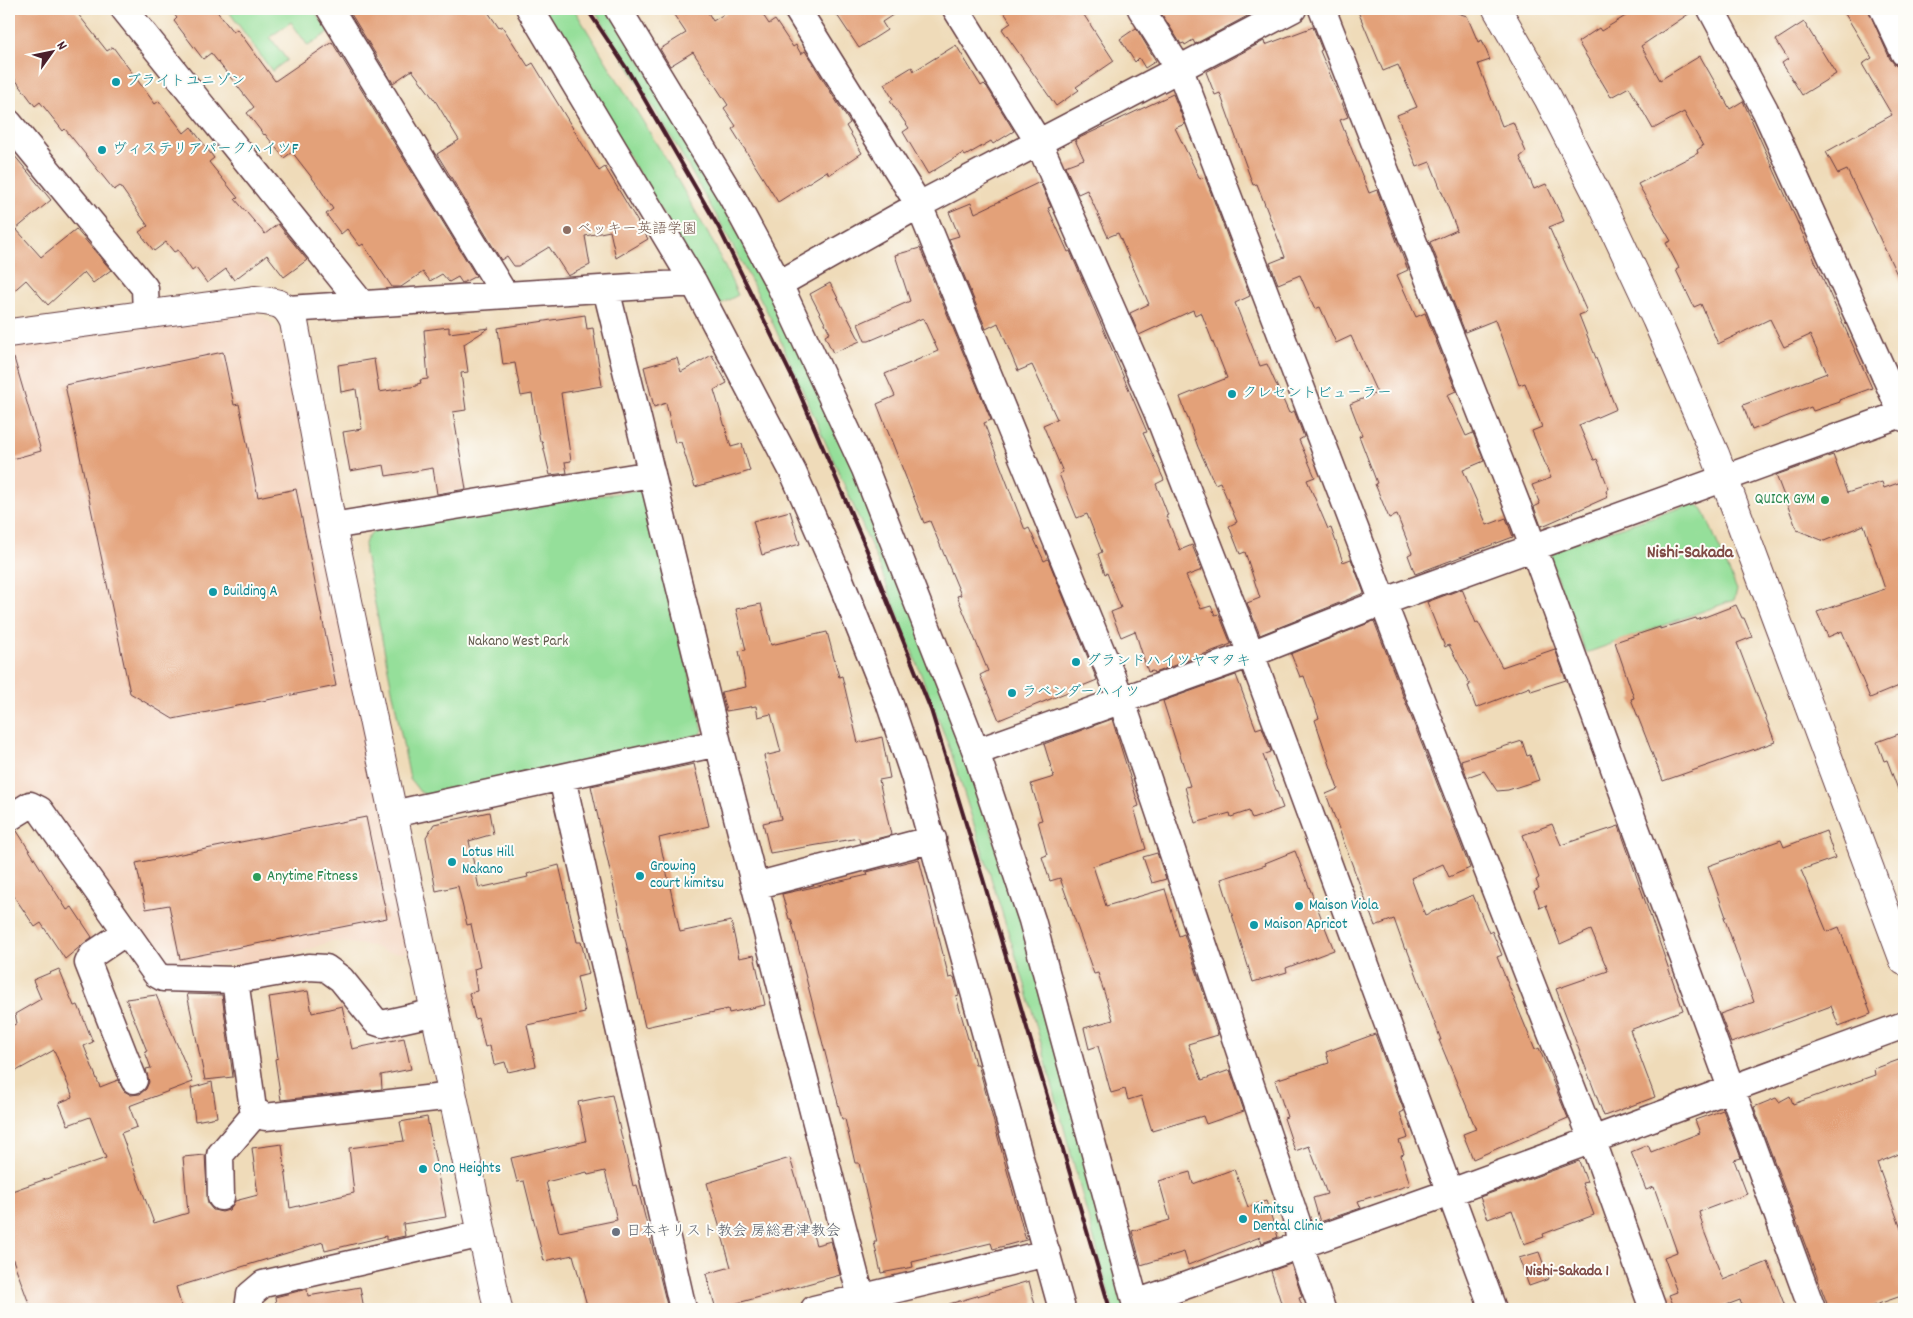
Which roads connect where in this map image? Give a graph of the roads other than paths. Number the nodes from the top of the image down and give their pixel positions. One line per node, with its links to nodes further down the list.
1 (124, 9): 22 (street)
2 (330, 9): 21 (street)
3 (530, 9): 18 (street)
4 (618, 9): 19 (street)
5 (797, 9): 17 (street)
6 (956, 9): 16 (street)
7 (1141, 9): 14 (street)
8 (1293, 9): 14 (street)
9 (1322, 9): 30 (street)
10 (1497, 9): 28 (street)
11 (1712, 9): 26 (street)
12 (1883, 9): 13 (street)
13 (1904, 53)
14 (1180, 70): 16 (street); 31 (street)
15 (9, 123): 24 (street)
16 (1038, 143): 17 (street); 32 (street)
17 (920, 205): 19 (street); 33 (street)
18 (694, 283): 20 (street); 39 (street)
19 (779, 284): 35 (street)
20 (606, 289): 21 (street); 27 (street)
21 (505, 295): 22 (street)
22 (362, 304): 23 (street)
23 (288, 309): 24 (street); 29 (street)
24 (146, 315): 25 (street)
25 (9, 333)
26 (1904, 415): 28 (street)
27 (652, 474): 29 (street); 34 (street)
28 (1726, 478): 30 (street); 42 (street)
29 (332, 526): 37 (street)
30 (1534, 549): 31 (street); 47 (street)
31 (1383, 602): 32 (street); 50 (street)
32 (1251, 654): 33 (street); 51 (street)
33 (1120, 699): 35 (street); 54 (street)
34 (718, 743): 36 (street); 40 (street)
35 (976, 752): 57 (street)
36 (562, 778): 37 (street); 60 (street)
37 (393, 814): 44 (street)
38 (9, 818): 41 (street)
39 (933, 839): 40 (street); 55 (street)
40 (755, 886): 56 (street)
41 (126, 932): 43 (street); 46 (street)
42 (1904, 961)
43 (235, 980): 44 (street); 49 (street)
44 (436, 1012): 48 (street)
45 (1904, 1025): 47 (street)
46 (134, 1080)
47 (1732, 1088): 50 (street); 66 (street)
48 (453, 1096): 49 (street); 53 (street)
49 (256, 1113): 52 (street)
50 (1592, 1139): 51 (street); 65 (street)
51 (1451, 1192): 54 (street); 64 (street)
52 (221, 1196)
53 (482, 1234): 58 (street); 59 (street)
54 (1300, 1246): 57 (street); 63 (street)
55 (1047, 1253): 56 (street); 62 (street)
56 (863, 1303): 61 (street)
57 (1137, 1306)
58 (248, 1309)
59 (498, 1309)
60 (683, 1309)
61 (814, 1309)
62 (1062, 1309)
63 (1322, 1309)
64 (1493, 1309)
65 (1653, 1309)
66 (1812, 1309)

